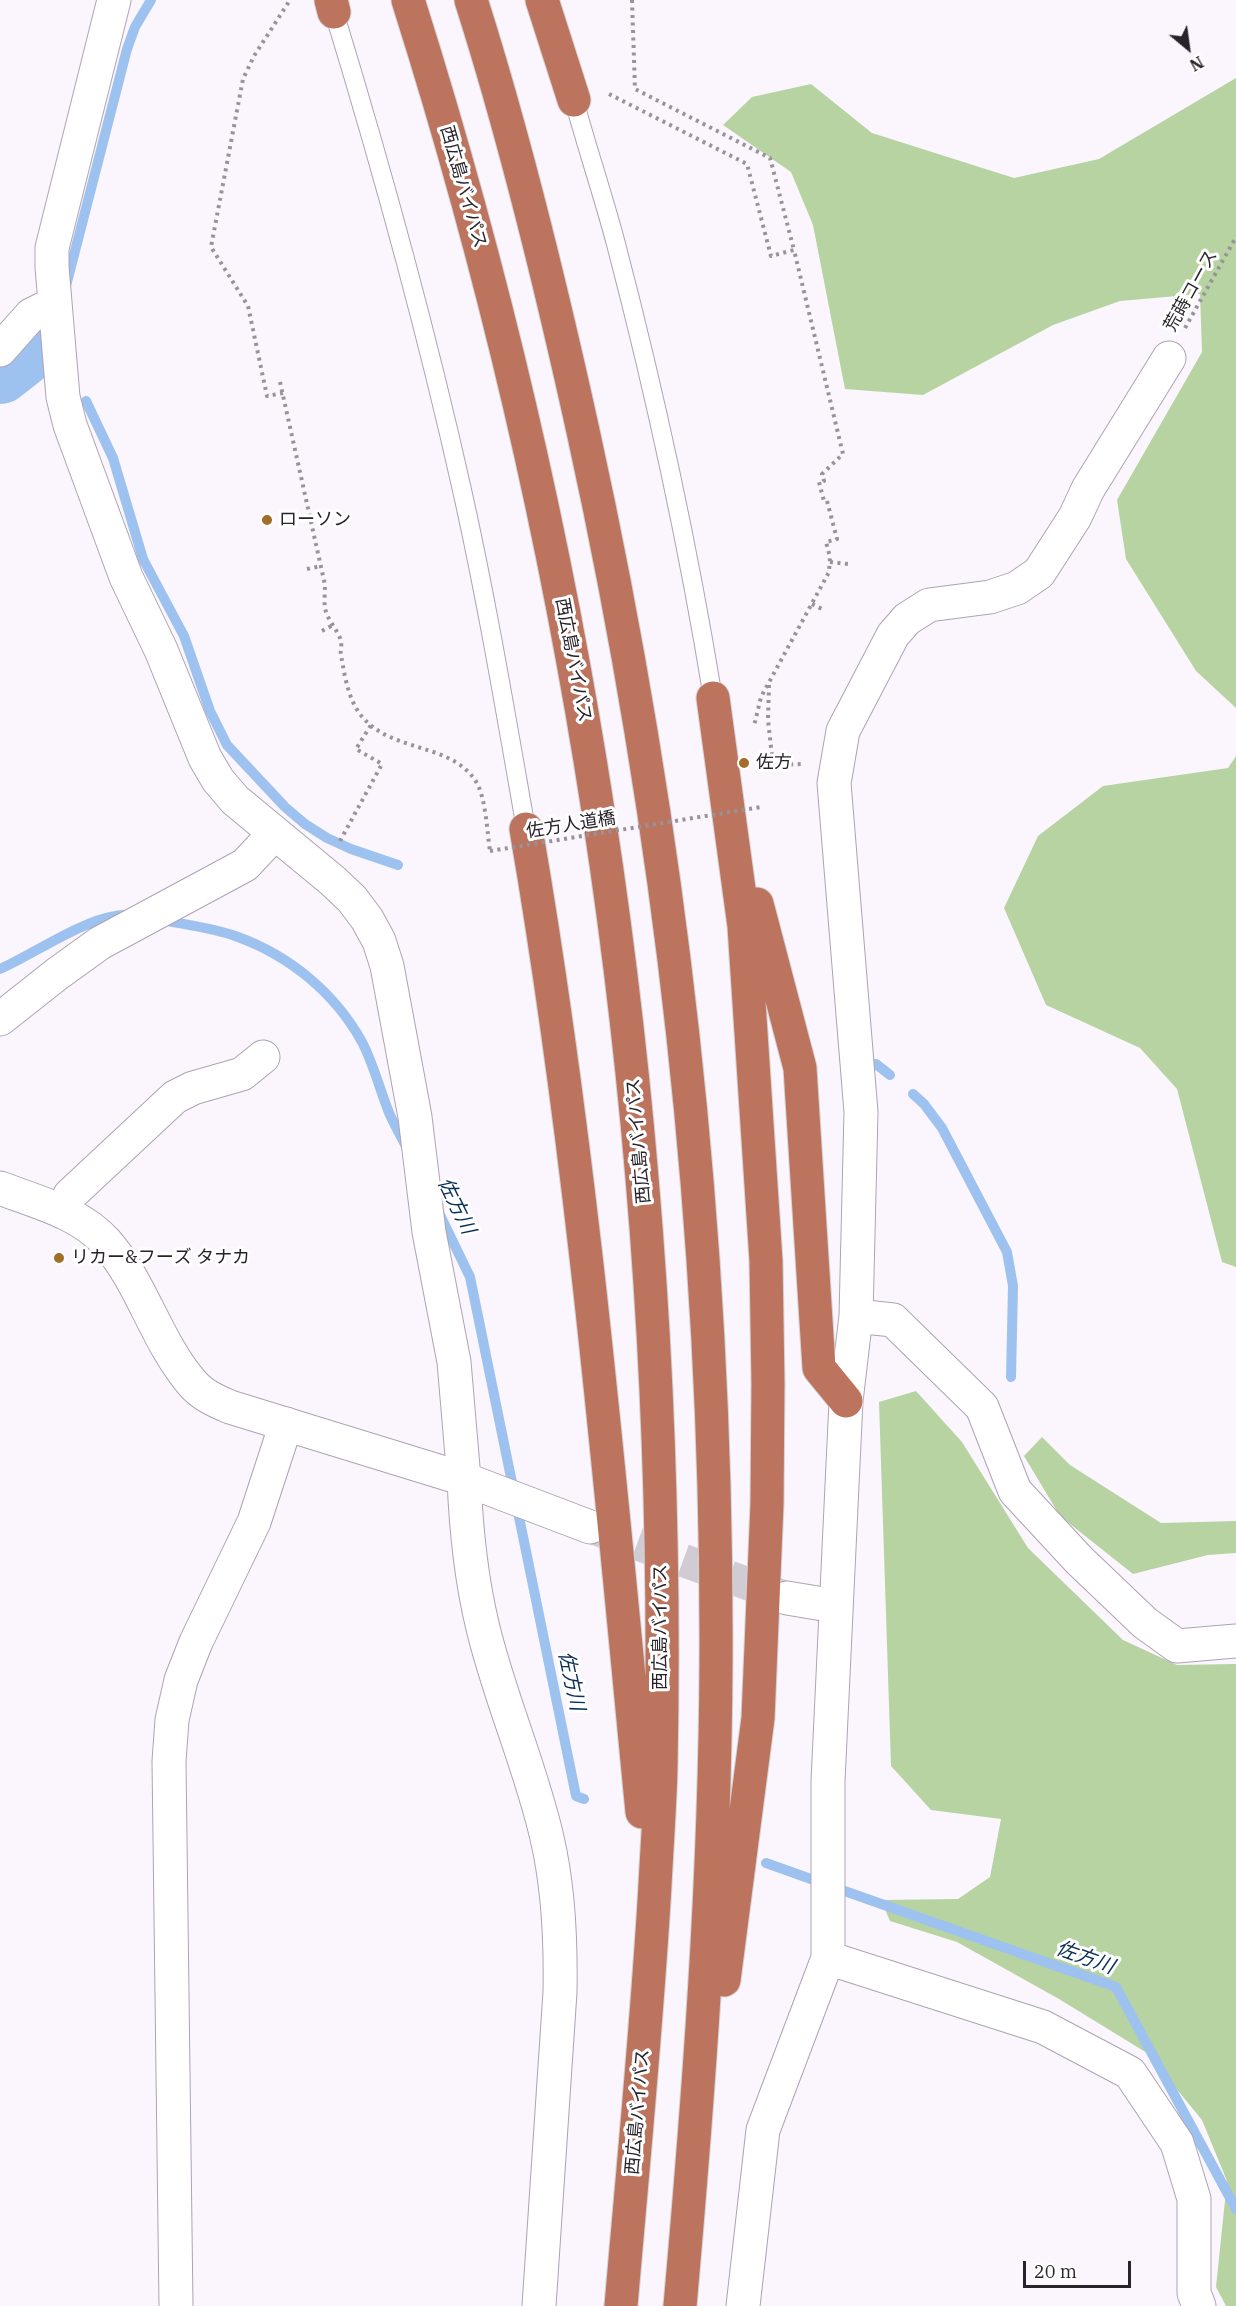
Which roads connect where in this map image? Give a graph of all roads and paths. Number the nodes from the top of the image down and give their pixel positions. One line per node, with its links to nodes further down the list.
1 (114, 0): 13 (street)
2 (290, 0): 17 (path)
3 (408, 0): 49 (highway, 西広島バイパス)
4 (471, 0): 53 (highway)
5 (542, 0): 8 (highway)
6 (632, 0): 11 (path)
7 (332, 6): 32 (lane)
8 (587, 95): 12 (path); 28 (lane)
9 (1236, 237): 15 (path, 荒蒔コース)
10 (780, 245): 12 (path)
11 (794, 250): 12 (path); 18 (path)
12 (782, 253)
13 (57, 324): 14 (street); 33 (street)
14 (0, 350)
15 (1169, 358): 30 (street)
16 (280, 382): 17 (path)
17 (283, 393): 20 (path)
18 (830, 562): 19 (path); 22 (path)
19 (848, 564)
20 (321, 566): 21 (path); 24 (path)
21 (307, 569)
22 (812, 604): 23 (path); 26 (path)
23 (822, 609)
24 (333, 625): 25 (path); 29 (path)
25 (322, 631)
26 (769, 682): 27 (path); 30 (path)
27 (761, 697)
28 (713, 698): 35 (highway)
29 (371, 725): 31 (path, 佐方人道橋, bridge); 34 (path)
30 (837, 764): 40 (street)
31 (761, 807)
32 (526, 829): 49 (highway)
33 (274, 834): 36 (street); 43 (street)
34 (338, 843)
35 (735, 847): 41 (highway); 53 (highway)
36 (0, 1019)
37 (263, 1057): 39 (street)
38 (0, 1188): 39 (street)
39 (61, 1211): 42 (street)
40 (856, 1316): 41 (street); 47 (street)
41 (846, 1401): 46 (street)
42 (286, 1424): 43 (street); 50 (street)
43 (464, 1479): 44 (street); 51 (street)
44 (590, 1527)
45 (787, 1598): 46 (street)
46 (836, 1606): 48 (street)
47 (1236, 1641)
48 (828, 1958): 54 (street); 55 (street)
49 (644, 2047): 52 (highway, 西広島バイパス)
50 (176, 2306)
51 (539, 2306)
52 (621, 2306)
53 (680, 2306)
54 (743, 2306)
55 (1199, 2306)

